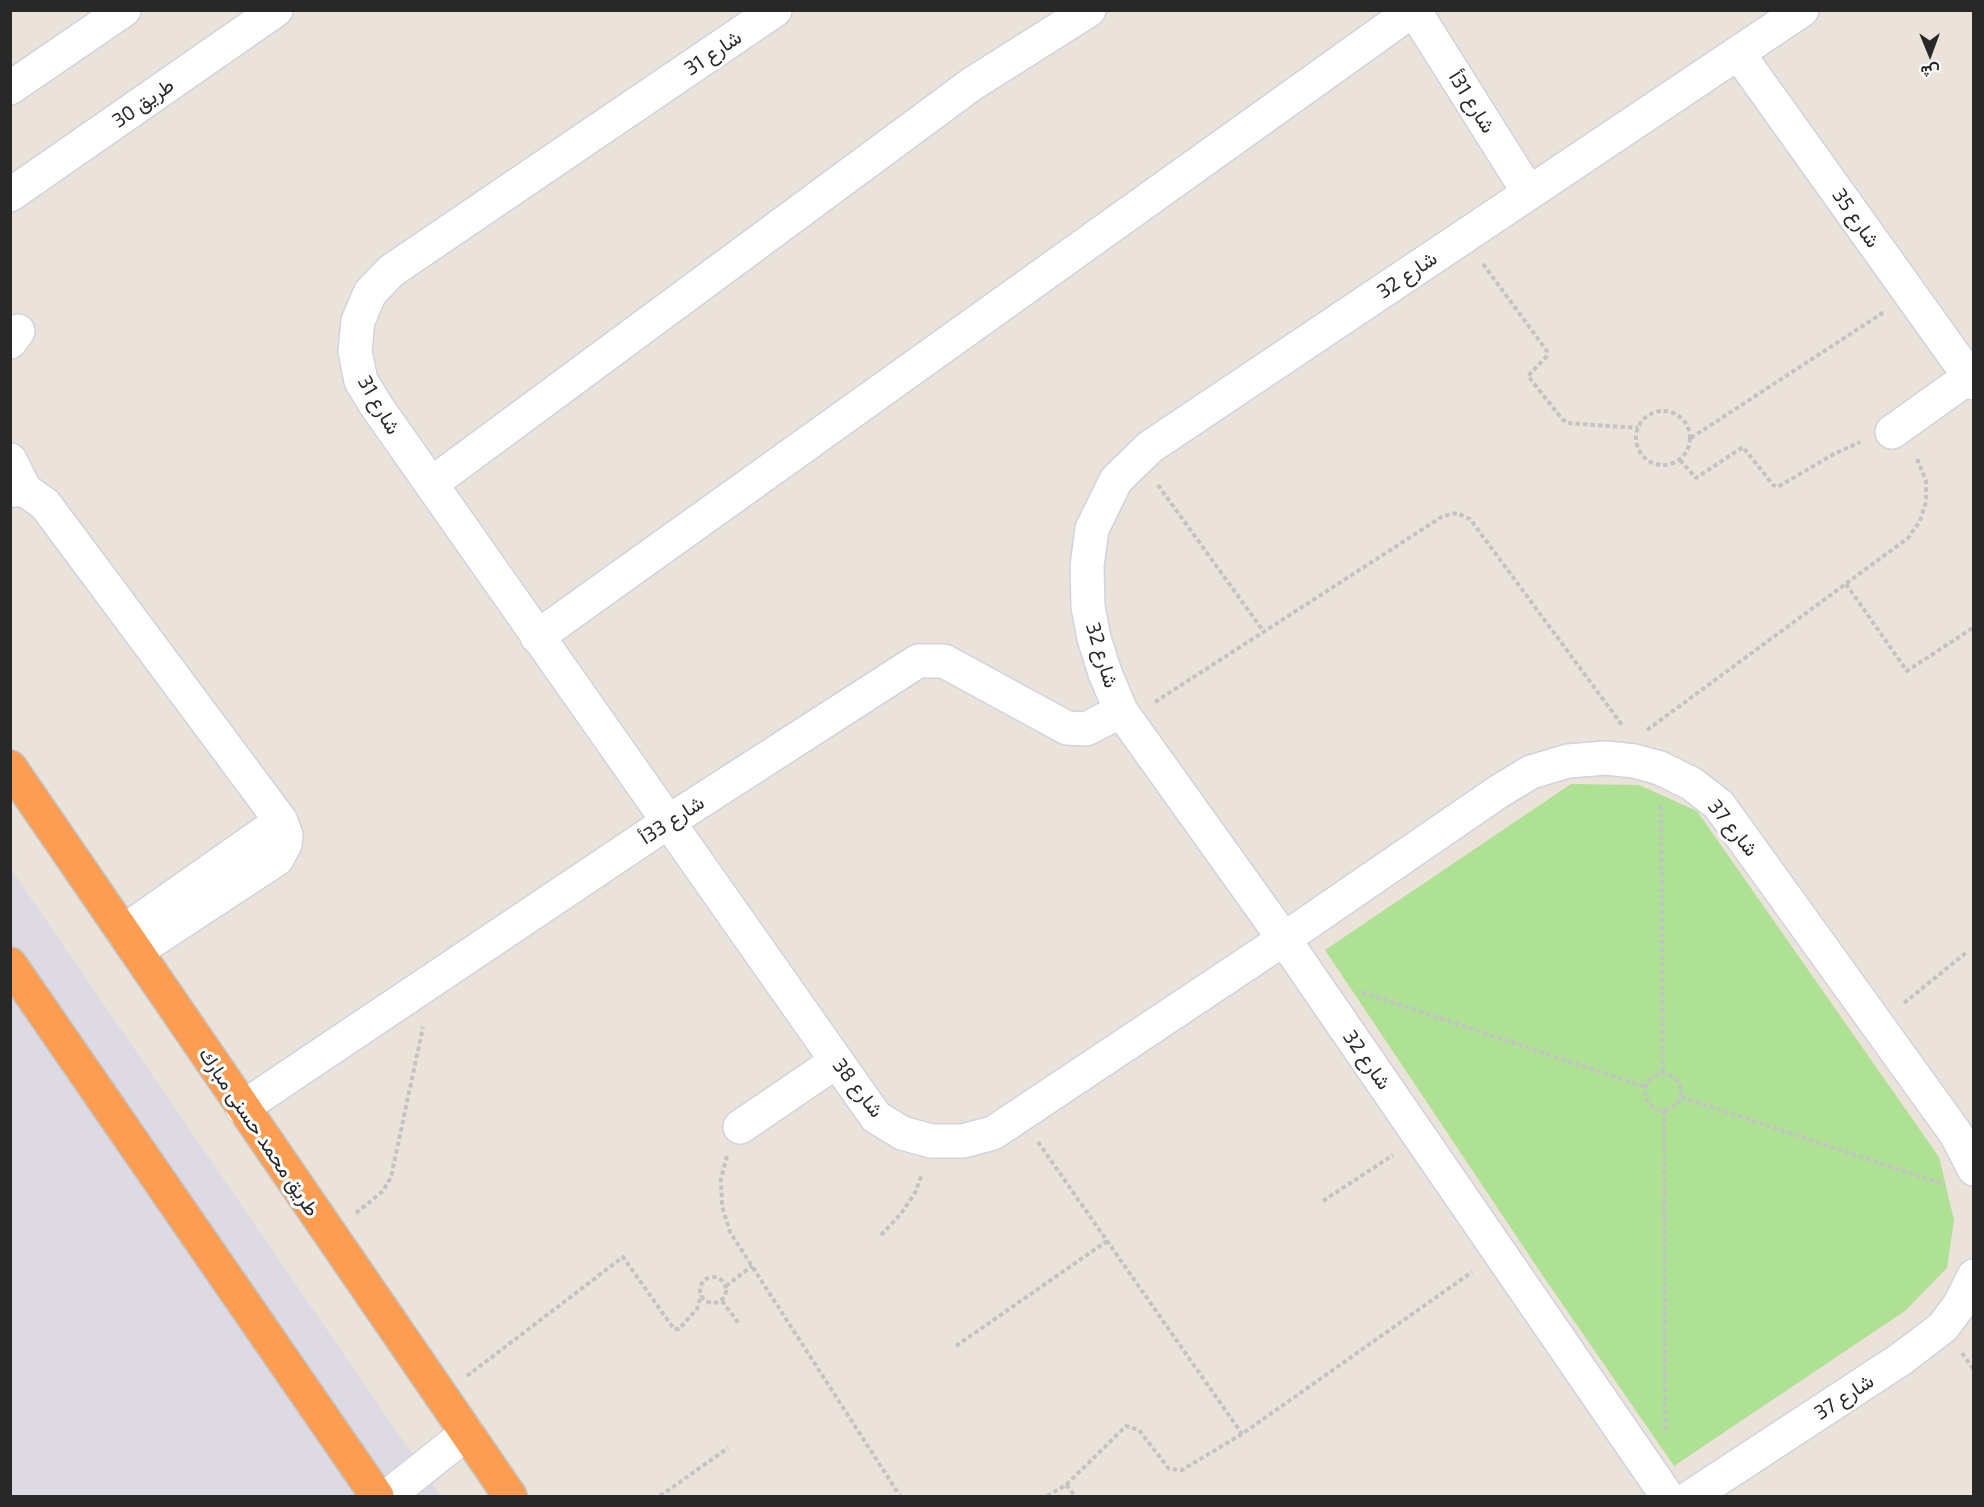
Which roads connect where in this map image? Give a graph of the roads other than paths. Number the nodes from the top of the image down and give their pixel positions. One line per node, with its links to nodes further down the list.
1 (124, 10): 8 (street)
2 (276, 10): 10 (street, طريق 30)
3 (775, 10): 14 (street, شارع 31)
4 (1089, 10): 14 (street)
5 (1414, 10): 9 (street, شارع 31أ); 16 (street)
6 (1802, 10): 7 (street, شارع 32)
7 (1738, 53): 9 (street, شارع 32); 11 (street, شارع 35)
8 (10, 88)
9 (1529, 193): 17 (street, شارع 32)
10 (10, 195)
11 (1971, 380): 12 (street)
12 (1892, 432)
13 (10, 460): 15 (street)
14 (431, 484): 16 (street, شارع 31)
15 (18, 490): 21 (street)
16 (537, 637): 19 (street, شارع 31)
17 (1125, 715): 19 (street, شارع 33أ); 20 (street, شارع 32)
18 (10, 767): 21 (highway, طريق محمد حسنى مبارك)
19 (668, 822): 23 (street, شارع 38); 24 (street, شارع 33أ)
20 (1284, 939): 23 (street, شارع 38); 26 (street, شارع 37); 32 (street, شارع 32)
21 (130, 942): 24 (highway, طريق محمد حسنى مبارك)
22 (10, 964): 29 (highway)
23 (837, 1061): 25 (street)
24 (242, 1108): 28 (highway, طريق محمد حسنى مبارك)
25 (740, 1127)
26 (1962, 1178)
27 (1974, 1276): 33 (street, شارع 37)
28 (467, 1433): 30 (street); 31 (highway, طريق محمد حسنى مبارك)
29 (377, 1497)
30 (388, 1497)
31 (510, 1497)
32 (1667, 1497)
33 (1692, 1497)

